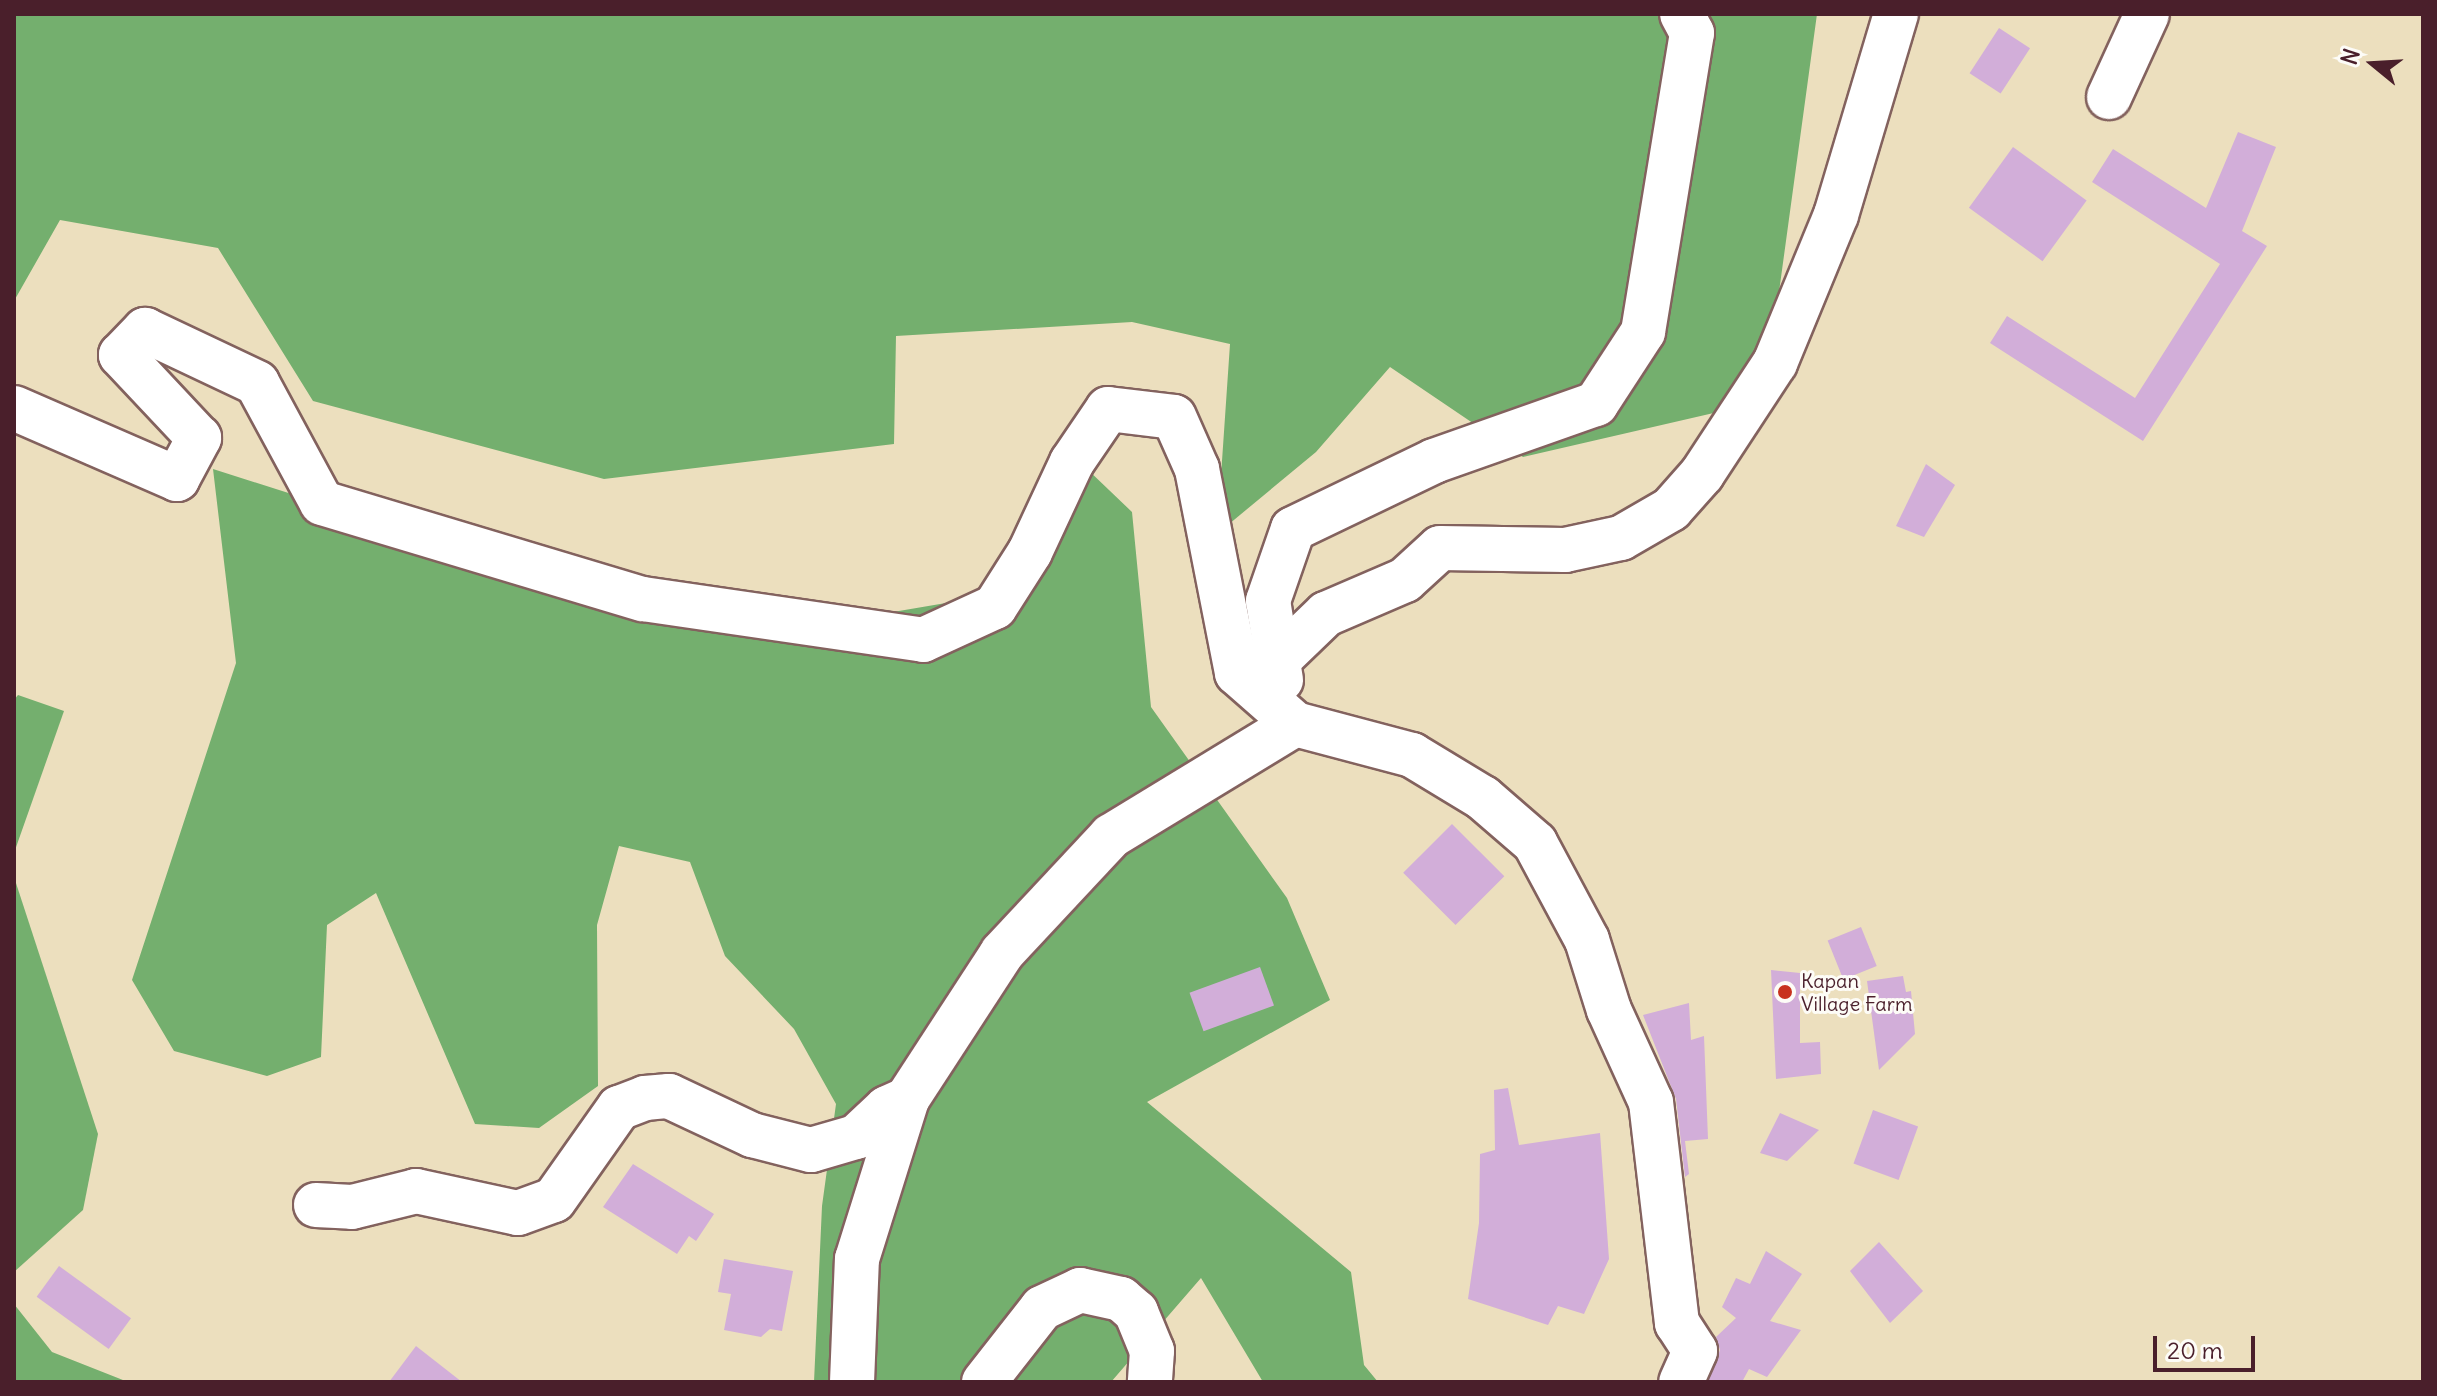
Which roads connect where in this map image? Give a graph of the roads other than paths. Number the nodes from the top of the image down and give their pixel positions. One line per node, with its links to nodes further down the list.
1 (1682, 14): 6 (street)
2 (1896, 14): 6 (street)
3 (2147, 14): 4 (street)
4 (2109, 97)
5 (14, 408): 7 (street)
6 (1275, 663): 7 (street)
7 (1295, 724): 8 (street); 13 (street)
8 (907, 1099): 9 (street); 10 (street)
9 (316, 1205)
10 (852, 1382)
11 (984, 1382): 12 (street)
12 (1150, 1382)
13 (1681, 1382)

